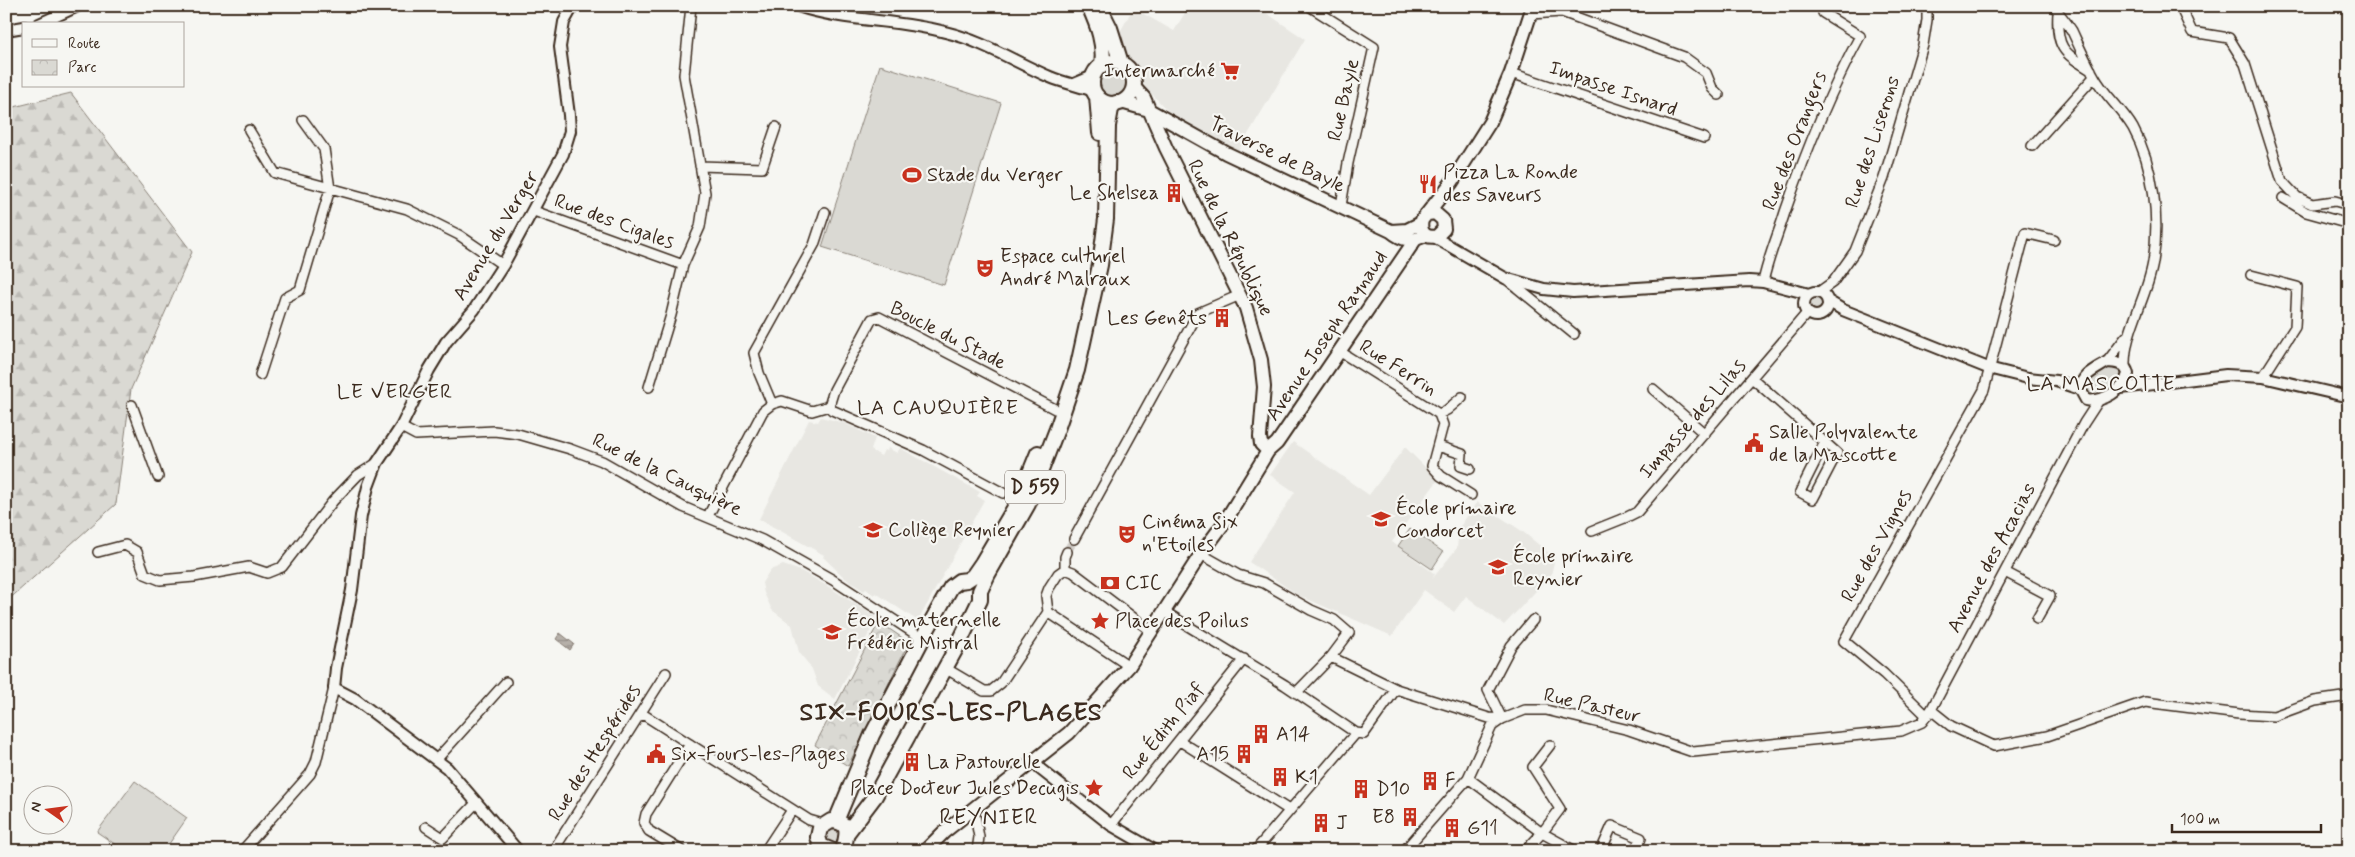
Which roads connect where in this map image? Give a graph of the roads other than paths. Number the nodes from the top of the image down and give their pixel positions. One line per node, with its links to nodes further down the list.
1 (78, 6): 14 (street)
2 (573, 6): 38 (street, Avenue du Verger)
3 (691, 6): 32 (street)
4 (798, 6): 21 (street)
5 (1089, 6): 18 (main road)
6 (1099, 6): 17 (main road)
7 (1309, 6): 37 (street, Rue Bayle)
8 (1822, 6): 50 (street, Rue des Orangers)
9 (1927, 6): 51 (street, Rue des Liserons)
10 (2180, 6): 36 (street)
11 (1559, 9): 13 (street); 24 (street)
12 (2056, 9): 20 (street); 20 (street)
13 (1532, 10): 19 (main road, Avenue Joseph Raynaud)
14 (43, 22)
15 (22, 28): 16 (street)
16 (6, 30)
17 (1121, 64): 18 (main road); 22 (main road)
18 (1097, 71): 21 (street); 23 (main road)
19 (1511, 73): 30 (street, Impasse Isnard); 33 (main road, Avenue Joseph Raynaud)
20 (2093, 73): 31 (street); 60 (street)
21 (1074, 84): 23 (street)
22 (1133, 86): 25 (main road); 26 (main road, Traverse de Bayle)
23 (1096, 94): 25 (main road); 82 (main road, D 559)
24 (1719, 95)
25 (1119, 102): 26 (main road, Traverse de Bayle); 104 (main road, D 559)
26 (1149, 110): 37 (main road, Traverse de Bayle); 54 (main road, Rue de la République)
27 (303, 120): 34 (street)
28 (776, 127): 32 (street)
29 (249, 130): 34 (street)
30 (1704, 138)
31 (2032, 146)
32 (700, 166): 47 (street)
33 (1452, 182): 40 (main road, Avenue Joseph Raynaud); 42 (main road, Avenue Joseph Raynaud)
34 (330, 189): 46 (street); 65 (street)
35 (2283, 198): 41 (street)
36 (2349, 205)
37 (1341, 206): 43 (main road, Traverse de Bayle)
38 (534, 211): 46 (street, Avenue du Verger); 47 (street, Rue des Cigales)
39 (825, 212): 79 (street)
40 (1443, 221): 42 (main road); 42 (main road, Traverse de Bayle); 45 (street)
41 (2349, 224)
42 (1424, 230): 43 (main road); 43 (main road, Traverse de Bayle); 45 (street); 61 (main road, Avenue Joseph Raynaud)
43 (1391, 231)
44 (2054, 240): 63 (street, Rue des Vignes)
45 (1460, 252): 49 (street)
46 (503, 265): 85 (street, Avenue du Verger)
47 (683, 265): 71 (street)
48 (2251, 274): 67 (street)
49 (1505, 278): 50 (street); 59 (street)
50 (1763, 282): 52 (street)
51 (1833, 282): 53 (street, Rue des Liserons); 55 (street, Rue des Liserons)
52 (1794, 290): 53 (street); 56 (street)
53 (1814, 293): 55 (street); 56 (street)
54 (1240, 295): 89 (main road, Rue de la République); 97 (street)
55 (1828, 300): 57 (street); 58 (street)
56 (1805, 309): 58 (street); 68 (street, Impasse des Lilas)
57 (1843, 310): 58 (street); 63 (street)
58 (1826, 312)
59 (1574, 334)
60 (2128, 335): 62 (street); 64 (street)
61 (1339, 351): 83 (street, Rue Ferrin); 89 (main road, Avenue Joseph Raynaud)
62 (2107, 362): 64 (street); 66 (street)
63 (1988, 368): 69 (street); 122 (street, Rue des Vignes)
64 (2126, 371): 70 (street); 72 (street)
65 (260, 375)
66 (2085, 376): 69 (street); 74 (street)
67 (2263, 377): 70 (street); 76 (street)
68 (1752, 378): 86 (street, Impasse des Lilas); 87 (street)
69 (2056, 381): 74 (street)
70 (2144, 385): 72 (street)
71 (649, 387)
72 (2121, 388): 78 (street)
73 (1653, 389): 86 (street)
74 (2080, 389): 77 (street)
75 (1462, 397): 83 (street, Rue Ferrin)
76 (2349, 397)
77 (2086, 400): 78 (street); 84 (street, Avenue des Acacias)
78 (2099, 400): 84 (street, Avenue des Acacias)
79 (772, 404): 81 (street); 95 (street)
80 (132, 405): 92 (street)
81 (829, 406): 82 (street, Boucle du Stade); 93 (street)
82 (1055, 409): 103 (main road, D 559)
83 (1439, 414): 88 (street, Rue Ferrin)
84 (2084, 423): 102 (street, Avenue des Acacias)
85 (401, 427): 90 (street, Avenue du Verger); 95 (street, Rue de la Cauquière)
86 (1705, 434): 96 (street, Impasse des Lilas)
87 (1825, 442): 87 (street)
88 (1438, 446): 91 (street); 94 (street, Rue Ferrin)
89 (1268, 451): 100 (main road)
90 (377, 463): 98 (street); 117 (street, Avenue du Verger)
91 (1470, 470)
92 (158, 477)
93 (1003, 494)
94 (1471, 495)
95 (708, 516): 110 (street, Rue de la Cauquière)
96 (1592, 531)
97 (1074, 540)
98 (98, 552)
99 (1066, 554): 101 (street)
100 (1202, 554): 106 (main road); 111 (street)
101 (1065, 569): 105 (street); 109 (street)
102 (2005, 572): 107 (street); 122 (street, Avenue des Acacias)
103 (967, 580): 104 (main road); 110 (main road, D 559)
104 (980, 592): 114 (main road, D 559)
105 (1048, 612): 113 (street); 114 (street)
106 (1165, 612): 109 (main road); 112 (street)
107 (2038, 619)
108 (1532, 620): 123 (street)
109 (1151, 631): 113 (main road)
110 (923, 638): 135 (main road, D 559)
111 (1330, 657): 118 (street); 119 (street)
112 (1244, 659): 119 (street); 125 (street, Rue Édith Piaf)
113 (1129, 666): 129 (main road)
114 (945, 668): 139 (main road, D 559)
115 (666, 673): 121 (street, Rue des Hespérides)
116 (506, 682): 128 (street)
117 (334, 688): 128 (street); 140 (street, Avenue du Verger)
118 (1396, 689): 123 (street); 124 (street)
119 (1296, 693): 124 (street)
120 (2349, 696): 122 (street)
121 (641, 713): 126 (street); 142 (street, Rue des Hespérides)
122 (1929, 713): 123 (street, Rue Pasteur)
123 (1502, 719): 130 (street)
124 (1356, 733): 134 (street)
125 (1180, 740): 134 (street); 136 (street, Rue Édith Piaf)
126 (690, 744): 132 (street); 143 (street)
127 (1550, 744): 138 (street)
128 (436, 760): 131 (street)
129 (1035, 761): 133 (main road); 136 (street)
130 (1468, 778): 138 (street); 149 (street)
131 (477, 802): 137 (street); 141 (street)
132 (792, 810): 135 (street); 144 (street)
133 (974, 810): 145 (main road); 146 (street)
134 (1288, 810): 148 (street)
135 (826, 826): 139 (main road); 139 (main road)
136 (1112, 826): 147 (street)
137 (426, 827)
138 (1542, 833): 150 (street); 151 (street)
139 (836, 847)
140 (242, 851)
141 (518, 851)
142 (553, 851)
143 (682, 851)
144 (765, 851)
145 (925, 851)
146 (977, 851)
147 (1156, 851)
148 (1255, 851)
149 (1404, 851)
150 (1525, 851)
151 (1575, 851)
152 (1601, 851): 153 (street)
153 (1636, 851)

